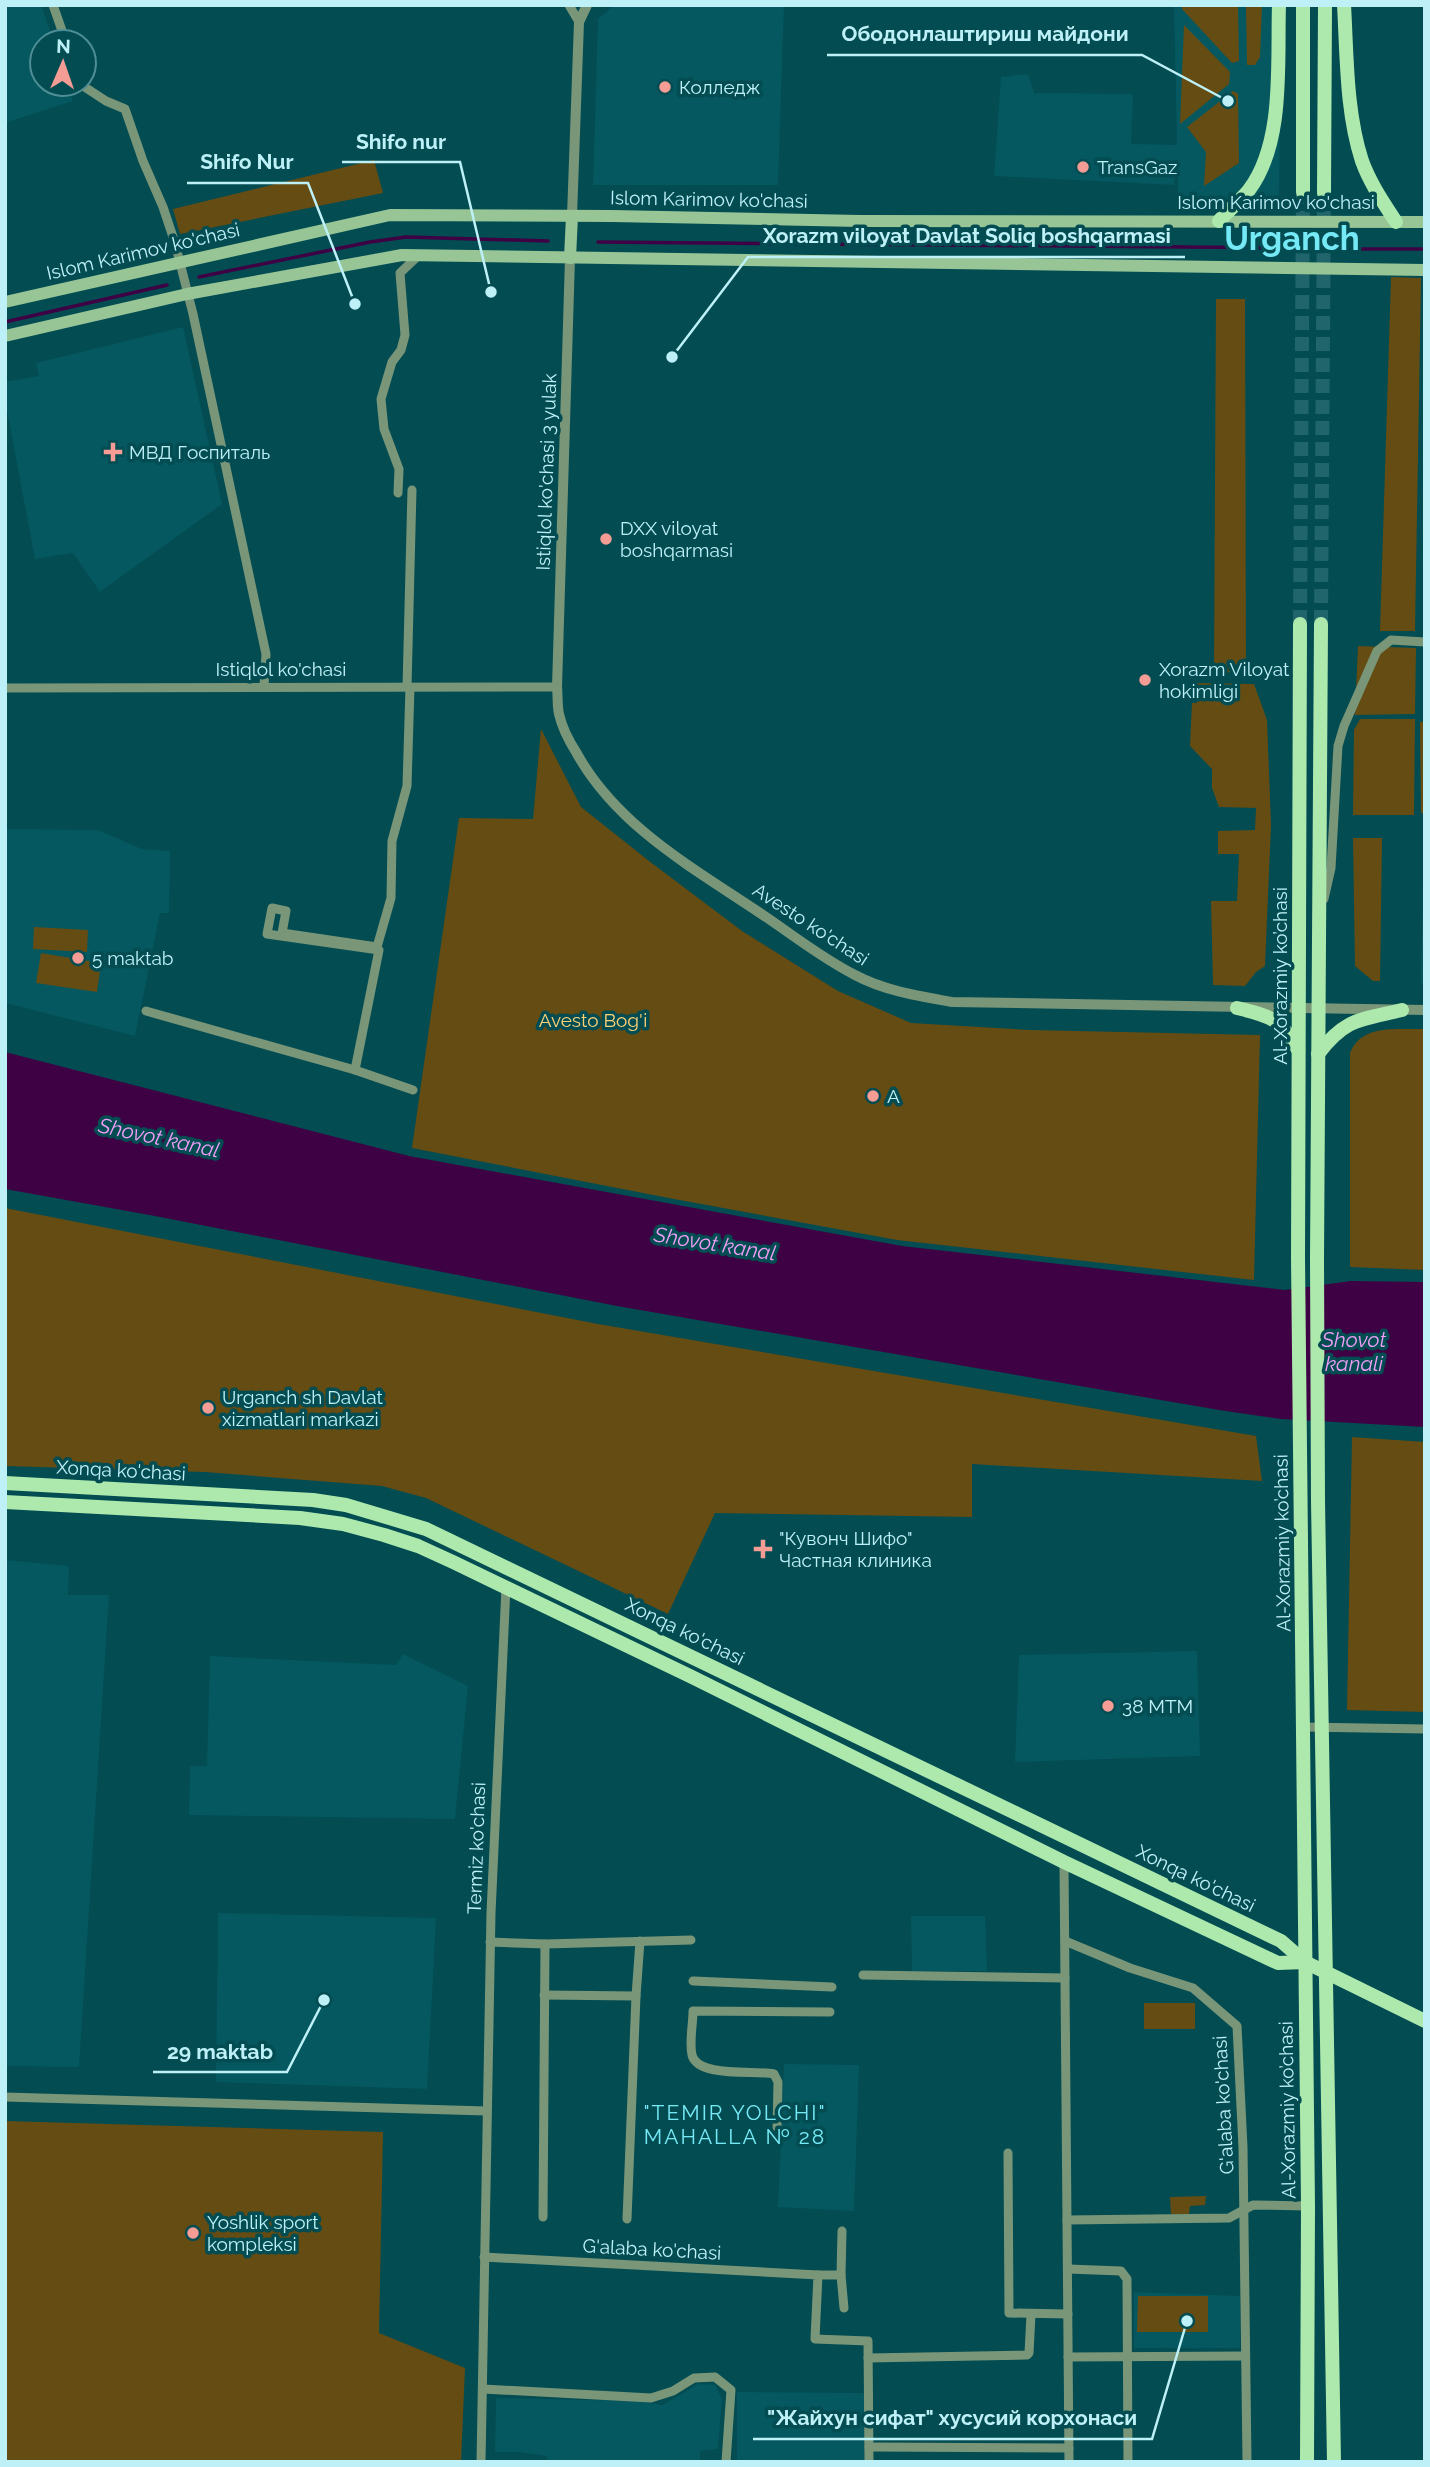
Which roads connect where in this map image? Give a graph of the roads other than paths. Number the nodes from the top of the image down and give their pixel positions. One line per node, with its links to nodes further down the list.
1 (53, 5): 9 (street)
2 (569, 5): 8 (street)
3 (587, 5): 8 (street)
4 (1279, 5): 14 (main road)
5 (1303, 5): 11 (main road)
6 (1325, 5): 12 (main road)
7 (1344, 5): 15 (main road)
8 (579, 22): 13 (street)
9 (61, 28)
10 (98, 96): 19 (street)
11 (1303, 192)
12 (1324, 193)
13 (572, 216): 14 (main road, Islom Karimov ko'chasi); 18 (main road); 19 (main road, Islom Karimov ko'chasi)
14 (1219, 221): 15 (main road, Islom Karimov ko'chasi)
15 (1396, 222): 16 (main road, Islom Karimov ko'chasi)
16 (1423, 222)
17 (419, 255): 18 (main road); 21 (main road); 25 (street)
18 (570, 258): 20 (main road); 31 (street, Istiqlol ko'chasi 3 yulak)
19 (180, 262): 21 (street); 22 (main road, Islom Karimov ko'chasi)
20 (1422, 270)
21 (187, 294): 23 (main road); 29 (street)
22 (5, 302)
23 (5, 336)
24 (412, 490): 30 (street)
25 (398, 493)
26 (1300, 624): 35 (main road, Al-Xorazmiy ko’chasi)
27 (1321, 624): 33 (main road, Al-Xorazmiy ko’chasi)
28 (1422, 642): 33 (street)
29 (264, 686): 30 (street, Istiqlol ko'chasi); 32 (street, Istiqlol ko'chasi)
30 (408, 687): 31 (street, Istiqlol ko'chasi); 42 (street)
31 (557, 687): 34 (street, Avesto ko'chasi)
32 (5, 688)
33 (1319, 925): 36 (main road, Al-Xorazmiy ko’chasi)
34 (1237, 1008): 35 (street, Avesto ko'chasi); 40 (main road)
35 (1299, 1009): 36 (street, Avesto ko'chasi); 40 (main road, Al-Xorazmiy ko’chasi)
36 (1318, 1009): 37 (street, Avesto ko'chasi); 41 (main road, Al-Xorazmiy ko’chasi)
37 (1402, 1010): 38 (street, Avesto ko'chasi); 41 (main road)
38 (1425, 1010)
39 (146, 1011): 42 (street)
40 (1299, 1051): 52 (main road, Al-Xorazmiy ko’chasi)
41 (1318, 1054): 51 (main road, Al-Xorazmiy ko’chasi)
42 (355, 1070): 43 (street)
43 (413, 1090)
44 (5, 1483): 45 (main road, Xonqa ko'chasi)
45 (80, 1487): 47 (main road); 49 (main road, Xonqa ko'chasi)
46 (5, 1502): 47 (main road, Xonqa ko'chasi)
47 (79, 1505): 48 (main road, Xonqa ko'chasi)
48 (506, 1587): 50 (main road, Xonqa ko'chasi); 58 (street, Termiz ko'chasi)
49 (700, 1660): 50 (main road); 60 (main road, Xonqa ko'chasi)
50 (692, 1676): 54 (main road, Xonqa ko'chasi)
51 (1324, 1726): 52 (street); 53 (street); 61 (main road, Al-Xorazmiy ko’chasi)
52 (1304, 1727): 60 (main road, Al-Xorazmiy ko’chasi)
53 (1425, 1729)
54 (1064, 1862): 57 (street); 60 (main road, Xonqa ko'chasi)
55 (691, 1940): 56 (street)
56 (640, 1941): 59 (street); 67 (street, G'alaba ko'chasi)
57 (1065, 1941): 63 (street); 75 (street, G'alaba ko'chasi)
58 (490, 1942): 59 (street); 71 (street, Termiz ko'chasi)
59 (545, 1944): 66 (street)
60 (1305, 1962): 61 (main road, Xonqa ko'chasi); 74 (main road, Al-Xorazmiy ko’chasi)
61 (1327, 1974): 69 (main road, Xonqa ko'chasi); 101 (main road, Al-Xorazmiy ko’chasi)
62 (863, 1975): 63 (street)
63 (1065, 1979): 78 (street)
64 (693, 1981): 65 (street)
65 (832, 1987)
66 (544, 1995): 67 (street); 76 (street)
67 (636, 1996): 77 (street, G'alaba ko'chasi)
68 (830, 2012): 72 (street)
69 (1425, 2021)
70 (5, 2097): 71 (street)
71 (486, 2111): 80 (street, Termiz ko'chasi)
72 (776, 2132)
73 (1008, 2153): 86 (street)
74 (1308, 2206): 75 (street); 100 (main road, Al-Xorazmiy ko’chasi)
75 (1244, 2209): 78 (street); 87 (street, G'alaba ko'chasi)
76 (543, 2217)
77 (627, 2219)
78 (1067, 2220): 81 (street)
79 (842, 2231): 83 (street)
80 (484, 2257): 82 (street, G'alaba ko'chasi); 91 (street, Termiz ko'chasi)
81 (1068, 2269): 85 (street); 89 (street)
82 (818, 2275): 83 (street, G'alaba ko'chasi); 90 (street)
83 (841, 2275): 84 (street)
84 (844, 2308)
85 (1068, 2314): 86 (street); 88 (street)
86 (1031, 2315): 90 (street)
87 (1245, 2356): 89 (street); 99 (street, G'alaba ko'chasi)
88 (1068, 2357): 89 (street); 93 (street)
89 (1128, 2357): 98 (street)
90 (868, 2358): 92 (street)
91 (483, 2389): 94 (street, Termiz ko'chasi); 95 (street)
92 (869, 2447): 93 (street); 96 (street)
93 (1069, 2448): 97 (street)
94 (481, 2462)
95 (726, 2462)
96 (869, 2462)
97 (1069, 2462)
98 (1128, 2462)
99 (1247, 2462)
100 (1307, 2462)
101 (1334, 2462)

